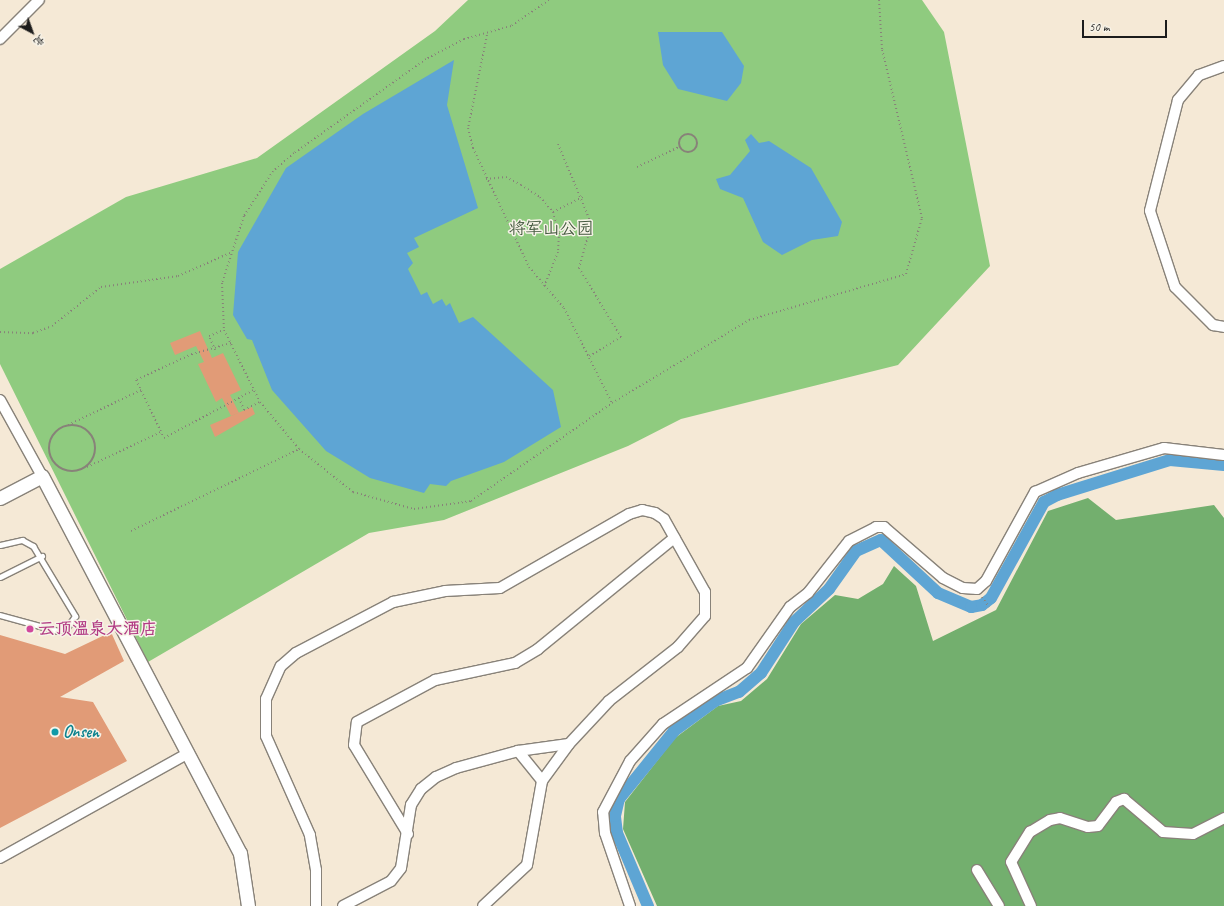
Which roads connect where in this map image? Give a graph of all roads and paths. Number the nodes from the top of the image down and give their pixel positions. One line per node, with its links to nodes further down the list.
1 (39, 0): 5 (street)
2 (549, 0): 4 (path)
3 (879, 0): 27 (path)
4 (487, 35): 10 (path); 14 (path)
5 (0, 39)
6 (1224, 66): 16 (street)
7 (558, 144): 12 (path)
8 (680, 147): 8 (path); 9 (path)
9 (637, 167)
10 (486, 178): 13 (path); 15 (path)
11 (584, 196): 12 (path)
12 (580, 199): 13 (path); 21 (path)
13 (553, 212): 15 (path)
14 (231, 253): 17 (path); 18 (path)
15 (544, 287): 21 (path)
16 (1224, 327)
17 (224, 330): 19 (path); 20 (path)
18 (0, 332)
19 (231, 343): 20 (path); 23 (path)
20 (215, 350): 22 (path)
21 (588, 356): 27 (path)
22 (141, 390): 28 (path); 29 (path)
23 (254, 390): 24 (path); 26 (path)
24 (239, 398): 26 (path); 29 (path)
25 (0, 400): 33 (street)
26 (260, 402): 30 (path)
27 (612, 403): 30 (path)
28 (59, 429): 32 (path); 32 (path)
29 (161, 432): 32 (path)
30 (299, 449): 35 (path)
31 (1224, 455): 55 (street)
32 (82, 469)
33 (42, 476): 34 (street); 45 (street)
34 (0, 498)
35 (131, 531)
36 (674, 538): 43 (street); 48 (street); 52 (street)
37 (0, 546): 38 (lane)
38 (42, 556): 39 (lane); 42 (lane)
39 (0, 577)
40 (982, 596): 41 (path)
41 (989, 607)
42 (0, 615)
43 (569, 744): 44 (street); 46 (street)
44 (518, 751): 46 (street); 48 (street)
45 (189, 753): 49 (street); 51 (street)
46 (542, 781): 54 (street)
47 (1224, 818): 57 (street)
48 (408, 834): 53 (street)
49 (0, 858)
50 (977, 870): 56 (street)
51 (248, 906)
52 (316, 906)
53 (343, 906)
54 (483, 906)
55 (630, 906)
56 (999, 906)
57 (1031, 906)

